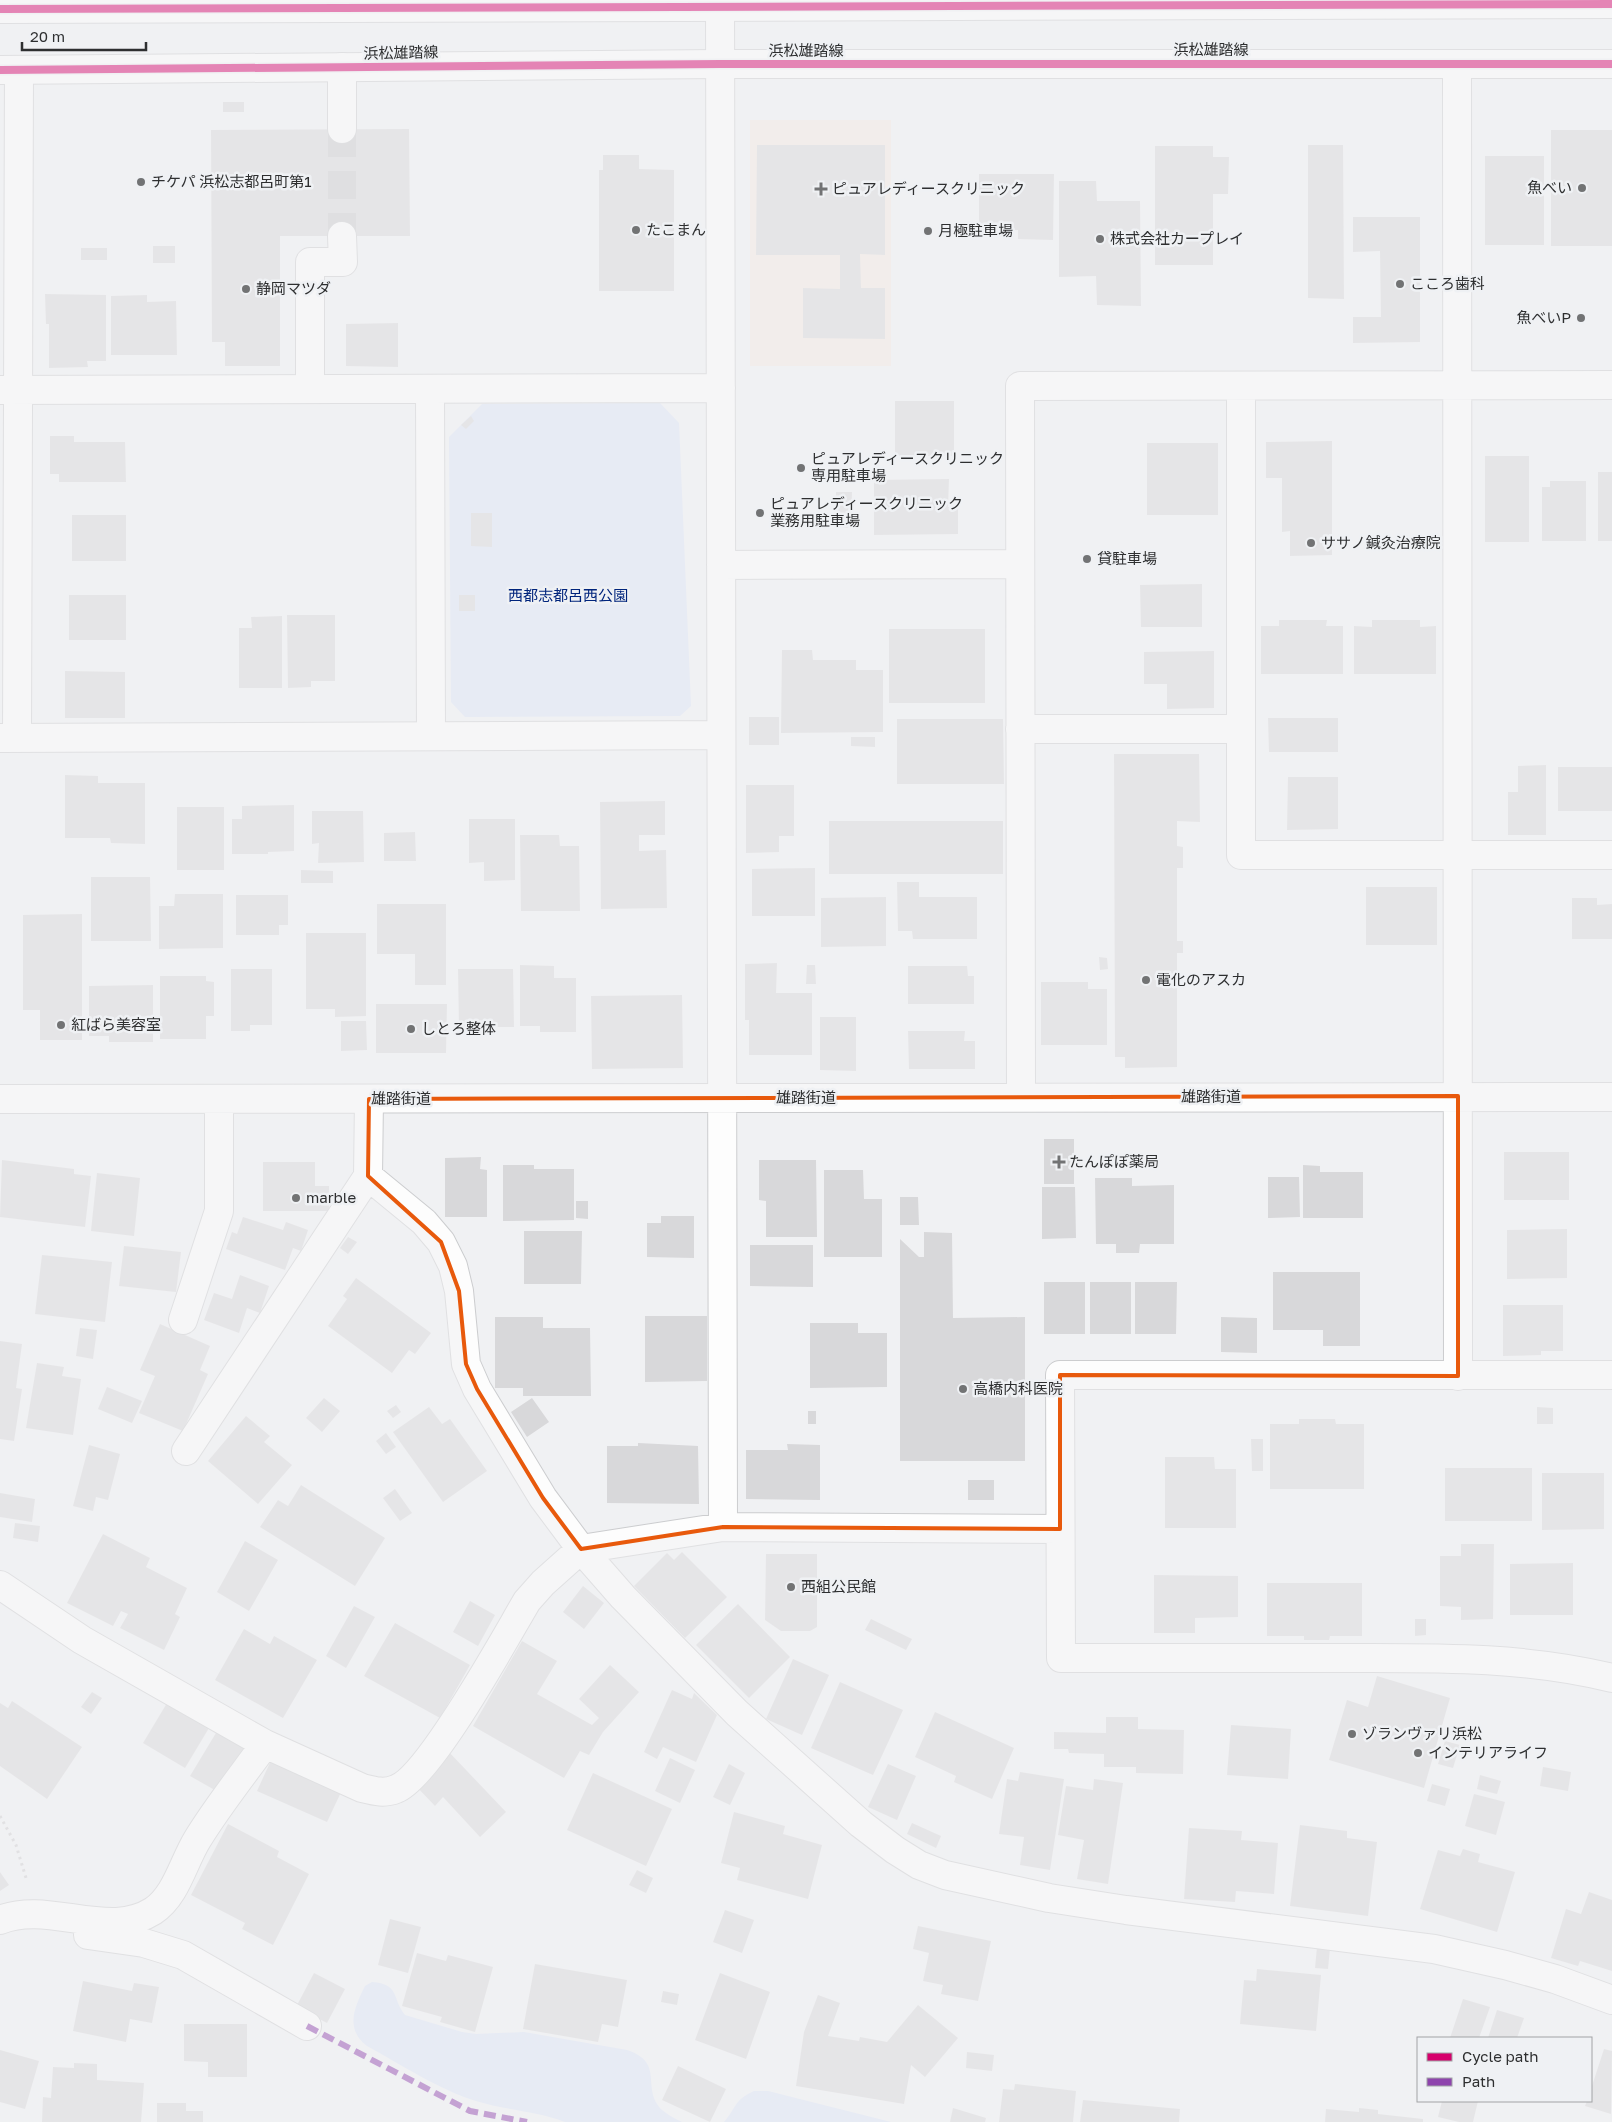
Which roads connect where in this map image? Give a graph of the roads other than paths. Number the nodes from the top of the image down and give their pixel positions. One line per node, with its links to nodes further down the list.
1 (1454, 2): 2 (street); 3 (street)
2 (720, 3): 4 (street); 5 (street)
3 (1612, 4)
4 (14, 6)
5 (720, 64): 6 (street, 浜松雄踏線); 8 (street, 浜松雄踏線); 15 (street)
6 (1457, 64): 7 (street, 浜松雄踏線); 14 (street)
7 (1612, 64)
8 (342, 67): 9 (street, 浜松雄踏線); 10 (street)
9 (9, 70): 18 (street)
10 (342, 129)
11 (342, 236): 16 (street)
12 (1612, 385): 14 (street)
13 (1241, 386): 14 (street); 19 (street); 22 (street)
14 (1457, 386): 27 (street)
15 (721, 388): 17 (street); 20 (street)
16 (310, 389): 17 (street); 18 (street)
17 (430, 389): 24 (street)
18 (9, 390): 25 (street)
19 (1020, 564): 20 (street); 21 (street)
20 (721, 565): 23 (street)
21 (1020, 729): 22 (street); 31 (street)
22 (1242, 729): 27 (street)
23 (721, 734): 24 (street); 30 (street)
24 (431, 736): 25 (street)
25 (8, 738)
26 (1612, 854): 27 (street)
27 (1458, 855): 28 (street)
28 (1458, 1096): 29 (street, 雄踏街道); 31 (street, 雄踏街道); 37 (street)
29 (1612, 1097)
30 (722, 1098): 31 (street, 雄踏街道); 34 (street, 雄踏街道); 40 (street)
31 (1021, 1098)
32 (0, 1099): 33 (street, 雄踏街道)
33 (219, 1099): 34 (street, 雄踏街道); 36 (street)
34 (369, 1099): 35 (street)
35 (368, 1176): 39 (street); 42 (street)
36 (184, 1320)
37 (1458, 1376): 38 (street); 41 (street)
38 (1612, 1376)
39 (186, 1451)
40 (722, 1527): 41 (street); 42 (street)
41 (1060, 1529): 44 (street)
42 (581, 1549): 45 (street); 48 (street)
43 (0, 1585): 45 (street)
44 (1612, 1678)
45 (265, 1744): 46 (street)
46 (46, 1916): 47 (street); 49 (street)
47 (0, 1920)
48 (1612, 2000)
49 (307, 2026)

